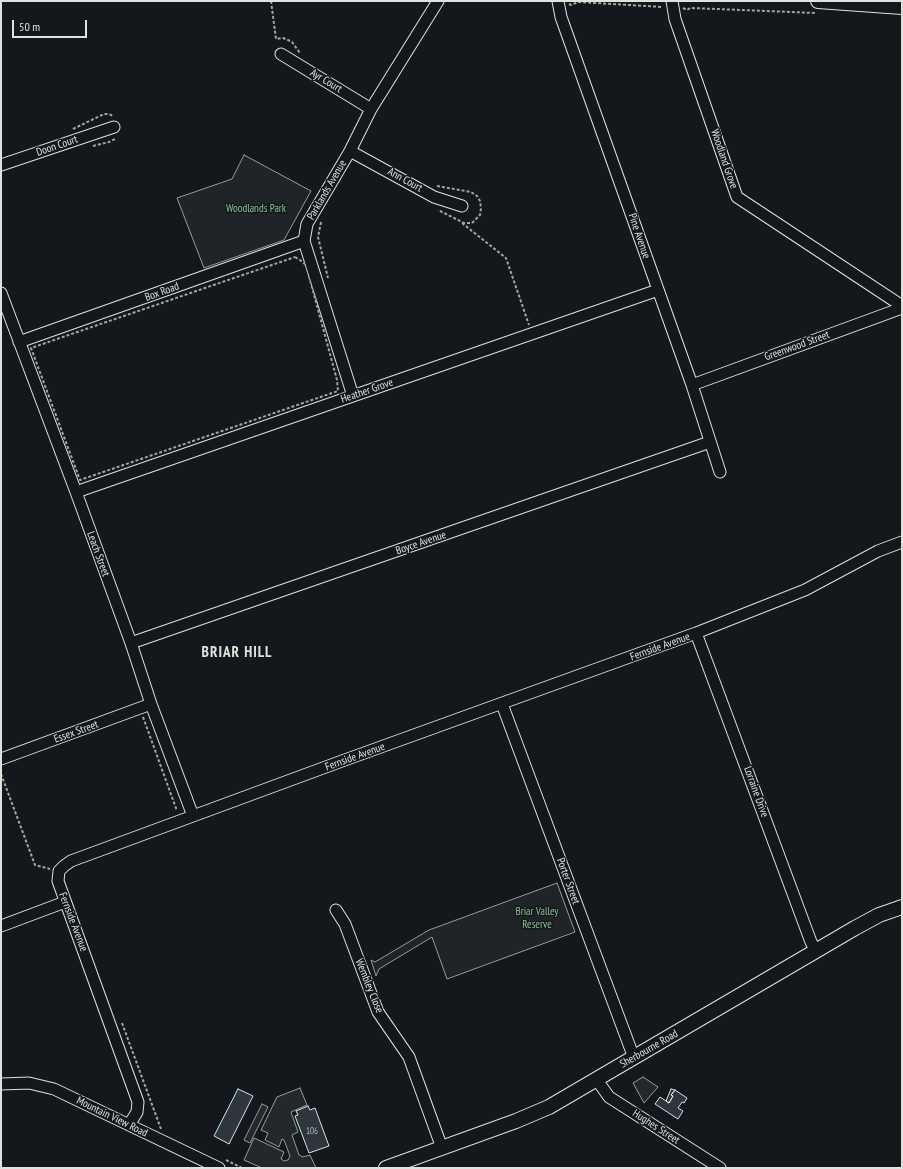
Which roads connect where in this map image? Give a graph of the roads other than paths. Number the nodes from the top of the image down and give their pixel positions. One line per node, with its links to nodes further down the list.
1 (438, 1): 9 (street, Parklands Avenue)
2 (563, 2): 15 (street, Pine Avenue)
3 (860, 2): 4 (main road); 6 (main road)
4 (876, 3): 7 (main road)
5 (672, 4): 17 (street, Woodland Grove)
6 (818, 7)
7 (902, 7)
8 (280, 54): 9 (street, Ayr Court)
9 (371, 109): 11 (street, Parklands Avenue)
10 (114, 127): 12 (street, Doon Court)
11 (350, 150): 13 (street, Ann Court); 14 (street, Parklands Avenue)
12 (1, 165)
13 (462, 206)
14 (304, 241): 18 (street, Box Road); 20 (street)
15 (658, 290): 19 (street, Pine Avenue); 20 (street, Heather Grove)
16 (1, 293): 18 (street, Leach Street)
17 (902, 307): 19 (street, Greenwood Street)
18 (20, 342): 23 (street, Leach Street)
19 (692, 384): 21 (street, Pine Avenue)
20 (353, 396): 23 (street, Heather Grove)
21 (710, 442): 22 (street, Pine Avenue); 26 (street, Boyce Avenue)
22 (720, 472)
23 (76, 492): 26 (street, Leach Street)
24 (902, 542): 25 (street, Fernside Avenue)
25 (696, 633): 28 (street, Fernside Avenue); 35 (street, Lorraine Drive)
26 (131, 643): 27 (street, Leach Street)
27 (151, 704): 29 (street, Essex Street); 30 (street, Leach Street)
28 (502, 704): 30 (street, Fernside Avenue); 36 (street, Porter Street)
29 (1, 759)
30 (191, 812): 31 (street, Fernside Avenue)
31 (65, 902): 34 (street); 39 (street, Fernside Avenue)
32 (902, 907): 35 (main road, Sherbourne Road)
33 (336, 910): 40 (street, Wembley Close)
34 (1, 926)
35 (816, 951): 36 (main road, Sherbourne Road)
36 (634, 1058): 37 (main road, Sherbourne Road)
37 (597, 1080): 40 (main road, Sherbourne Road); 43 (street, Hughes Street)
38 (1, 1084): 39 (street, Mountain View Road)
39 (129, 1125): 41 (street, Mountain View Road)
40 (442, 1148): 42 (main road, Sherbourne Road)
41 (219, 1168)
42 (386, 1168)
43 (720, 1168)

